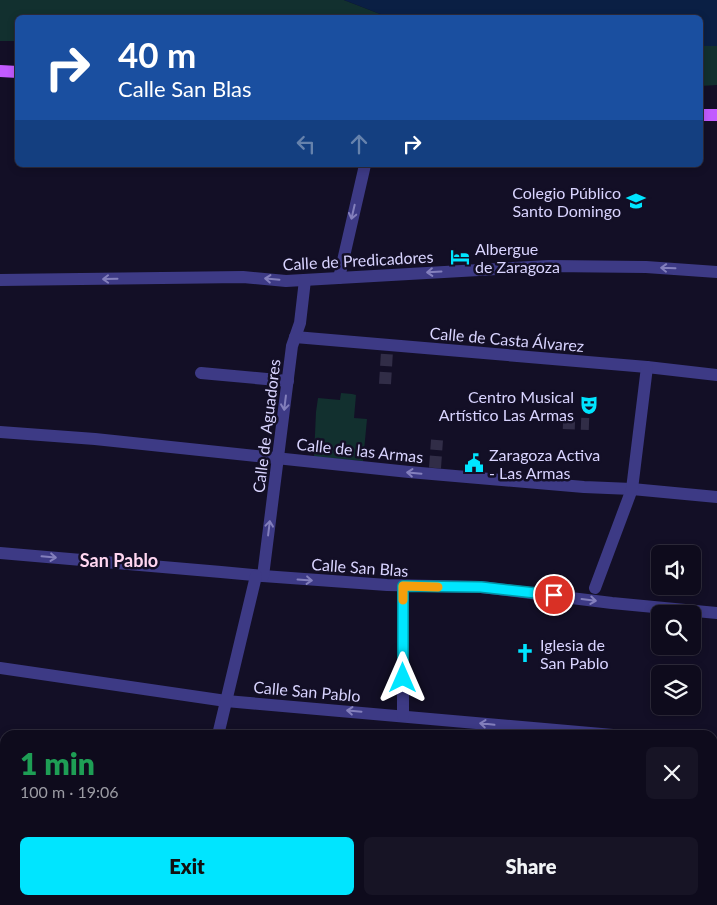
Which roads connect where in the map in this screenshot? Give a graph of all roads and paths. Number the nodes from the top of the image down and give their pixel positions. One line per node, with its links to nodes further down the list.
1 (0, 72): 2 (main road)
2 (15, 72)
3 (703, 115): 4 (main road)
4 (717, 115)
5 (364, 167): 7 (street, one-way to 7)
6 (717, 272): 7 (street, Calle de Predicadores, one-way to 7)
7 (339, 278): 9 (street, Calle de Predicadores)
8 (0, 280): 9 (street, Calle de Predicadores, one-way to 8)
9 (306, 280): 10 (street, Calle de Aguadores)
10 (295, 337): 11 (street, Calle de Casta Álvarez); 14 (street, Calle de Aguadores)
11 (646, 367): 13 (street, Calle de Casta Álvarez); 17 (street)
12 (201, 373): 14 (street)
13 (717, 375)
14 (288, 381): 16 (street, Calle de Aguadores, one-way to 16)
15 (0, 432): 16 (street, Calle de las Armas)
16 (278, 458): 17 (street, Calle de las Armas, one-way to 16); 20 (street, Calle de Aguadores, one-way to 16)
17 (632, 488): 18 (street, Calle de las Armas); 22 (street)
18 (717, 497)
19 (0, 553): 20 (street, Calle San Blas, one-way to 20)
20 (260, 576): 21 (street, Calle San Blas, one-way to 21); 25 (street, Calle de Aguadores)
21 (403, 586): 23 (street, Calle San Blas, one-way to 23); 26 (street)
22 (595, 588)
23 (717, 614)
24 (0, 668): 25 (street, Calle San Pablo)
25 (226, 701): 26 (street, Calle San Pablo, one-way to 25); 27 (street, Calle de Aguadores)
26 (403, 716): 28 (street, Calle San Pablo, one-way to 26)
27 (219, 730)
28 (519, 730)

